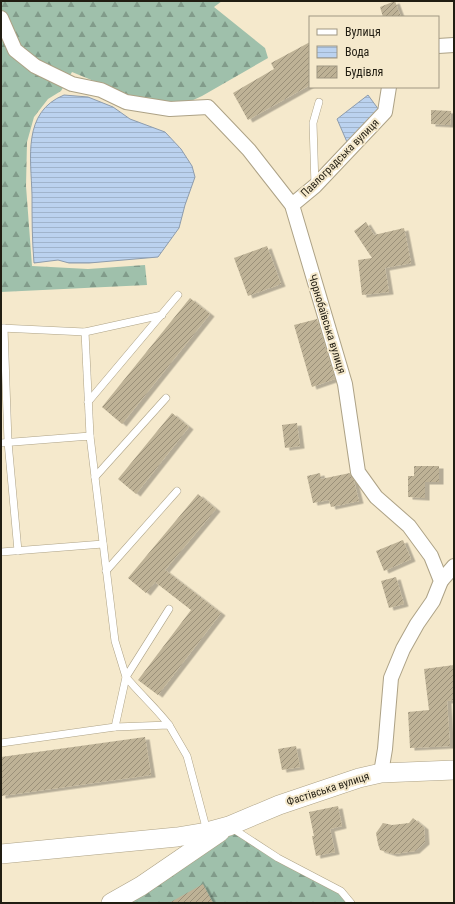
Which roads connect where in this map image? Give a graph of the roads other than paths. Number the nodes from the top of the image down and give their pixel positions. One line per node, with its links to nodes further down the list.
1 (1, 18): 7 (street, Чорнобаївська вулиця)
2 (454, 45): 3 (street)
3 (439, 46)
4 (389, 88): 6 (street, Павлоградська вулиця)
5 (319, 102): 6 (lane)
6 (315, 186): 7 (street, Павлоградська вулиця)
7 (292, 205): 23 (street, Чорнобаївська вулиця)
8 (178, 295): 9 (lane)
9 (162, 315): 11 (lane); 13 (lane)
10 (2, 328): 11 (lane); 15 (lane)
11 (85, 332): 13 (lane)
12 (166, 398): 16 (lane)
13 (88, 402): 14 (lane)
14 (90, 436): 15 (lane); 16 (lane)
15 (4, 443): 19 (lane)
16 (95, 478): 18 (lane)
17 (177, 491): 22 (lane)
18 (103, 544): 19 (lane); 22 (lane)
19 (18, 551): 20 (lane)
20 (1, 552)
21 (454, 566): 23 (street)
22 (106, 571): 25 (lane)
23 (441, 581): 30 (street)
24 (169, 609): 25 (lane)
25 (126, 677): 26 (lane); 27 (lane)
26 (169, 725): 27 (lane); 32 (lane)
27 (115, 727): 28 (lane)
28 (1, 743)
29 (454, 770): 30 (main road, Фастівська вулиця)
30 (381, 773): 31 (main road, Фастівська вулиця)
31 (229, 826): 32 (main road, Фастівська вулиця); 34 (main road, Фастівська вулиця); 35 (lane)
32 (207, 832): 33 (main road, Фастівська вулиця)
33 (1, 854)
34 (111, 903)
35 (351, 903)

